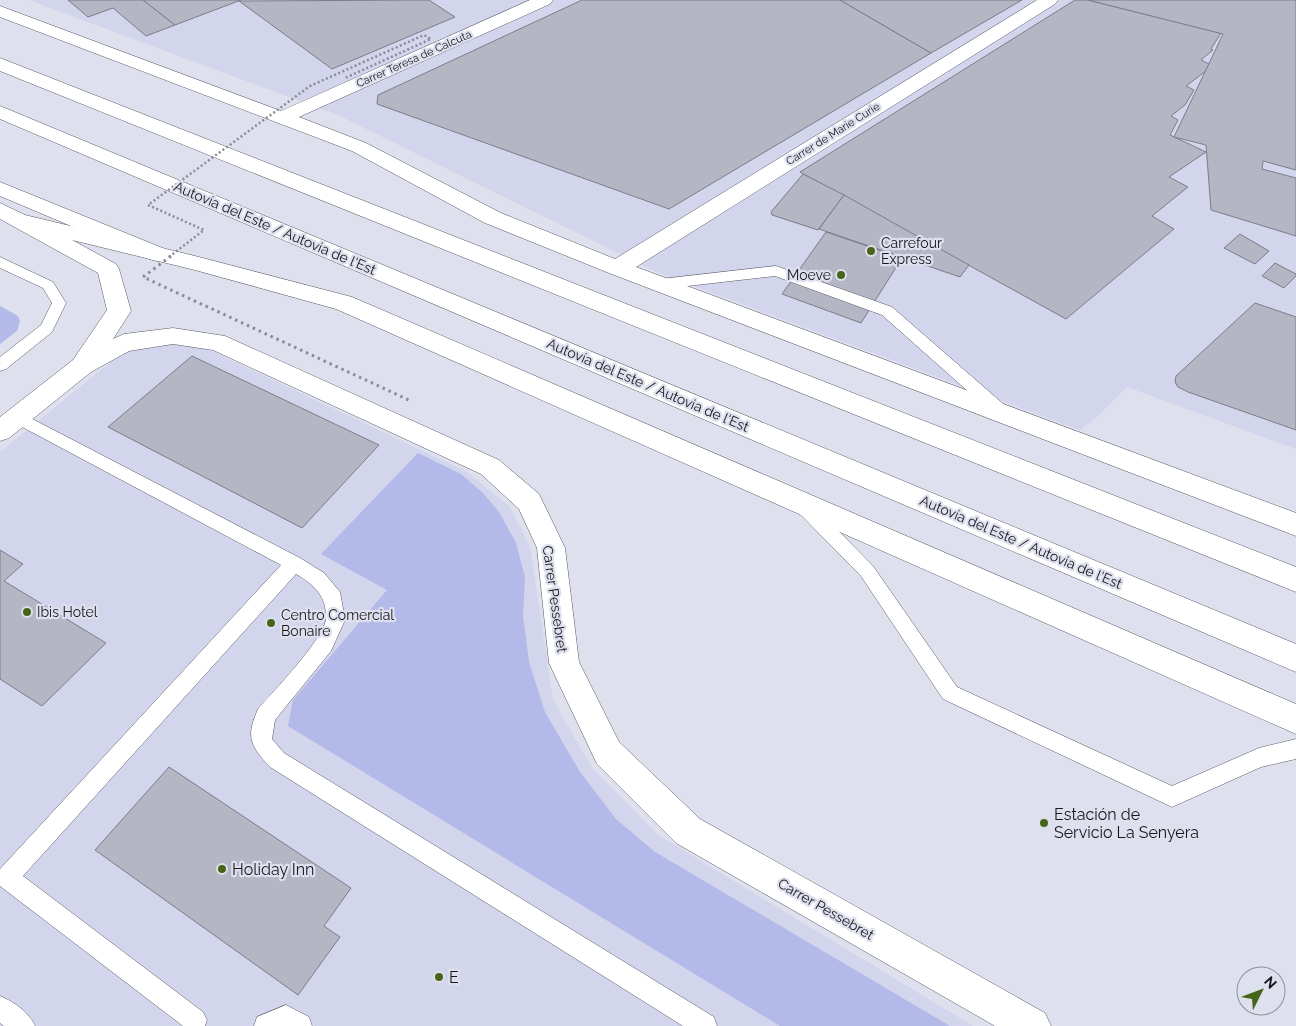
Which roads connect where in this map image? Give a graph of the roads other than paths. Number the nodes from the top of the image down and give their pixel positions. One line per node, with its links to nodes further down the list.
1 (544, 0): 6 (main road, Carrer Teresa de Calcuta)
2 (1049, 0): 11 (main road, Carrer de Marie Curie)
3 (0, 11): 6 (main road)
4 (0, 64): 20 (main road)
5 (0, 112): 21 (main road, Autovía del Este / Autovia de l'Est)
6 (284, 117): 11 (main road)
7 (0, 188): 9 (main road)
8 (11, 215): 9 (main road); 14 (main road)
9 (157, 254): 17 (main road)
10 (0, 262): 13 (lane)
11 (617, 268): 12 (main road)
12 (661, 284): 15 (main road); 15 (lane)
13 (0, 365)
14 (82, 366): 16 (main road, Carrer Pessebret); 30 (main road, Carrer Pessebret)
15 (1006, 415): 18 (main road)
16 (9, 424): 19 (lane)
17 (799, 502): 22 (main road); 23 (lane)
18 (1296, 525)
19 (294, 563): 25 (lane); 29 (lane)
20 (1296, 580)
21 (1296, 658)
22 (1296, 719)
23 (1296, 749)
24 (0, 1008): 26 (lane)
25 (194, 1020)
26 (23, 1026)
27 (266, 1026): 28 (lane)
28 (300, 1026)
29 (705, 1026)
30 (1032, 1026)

